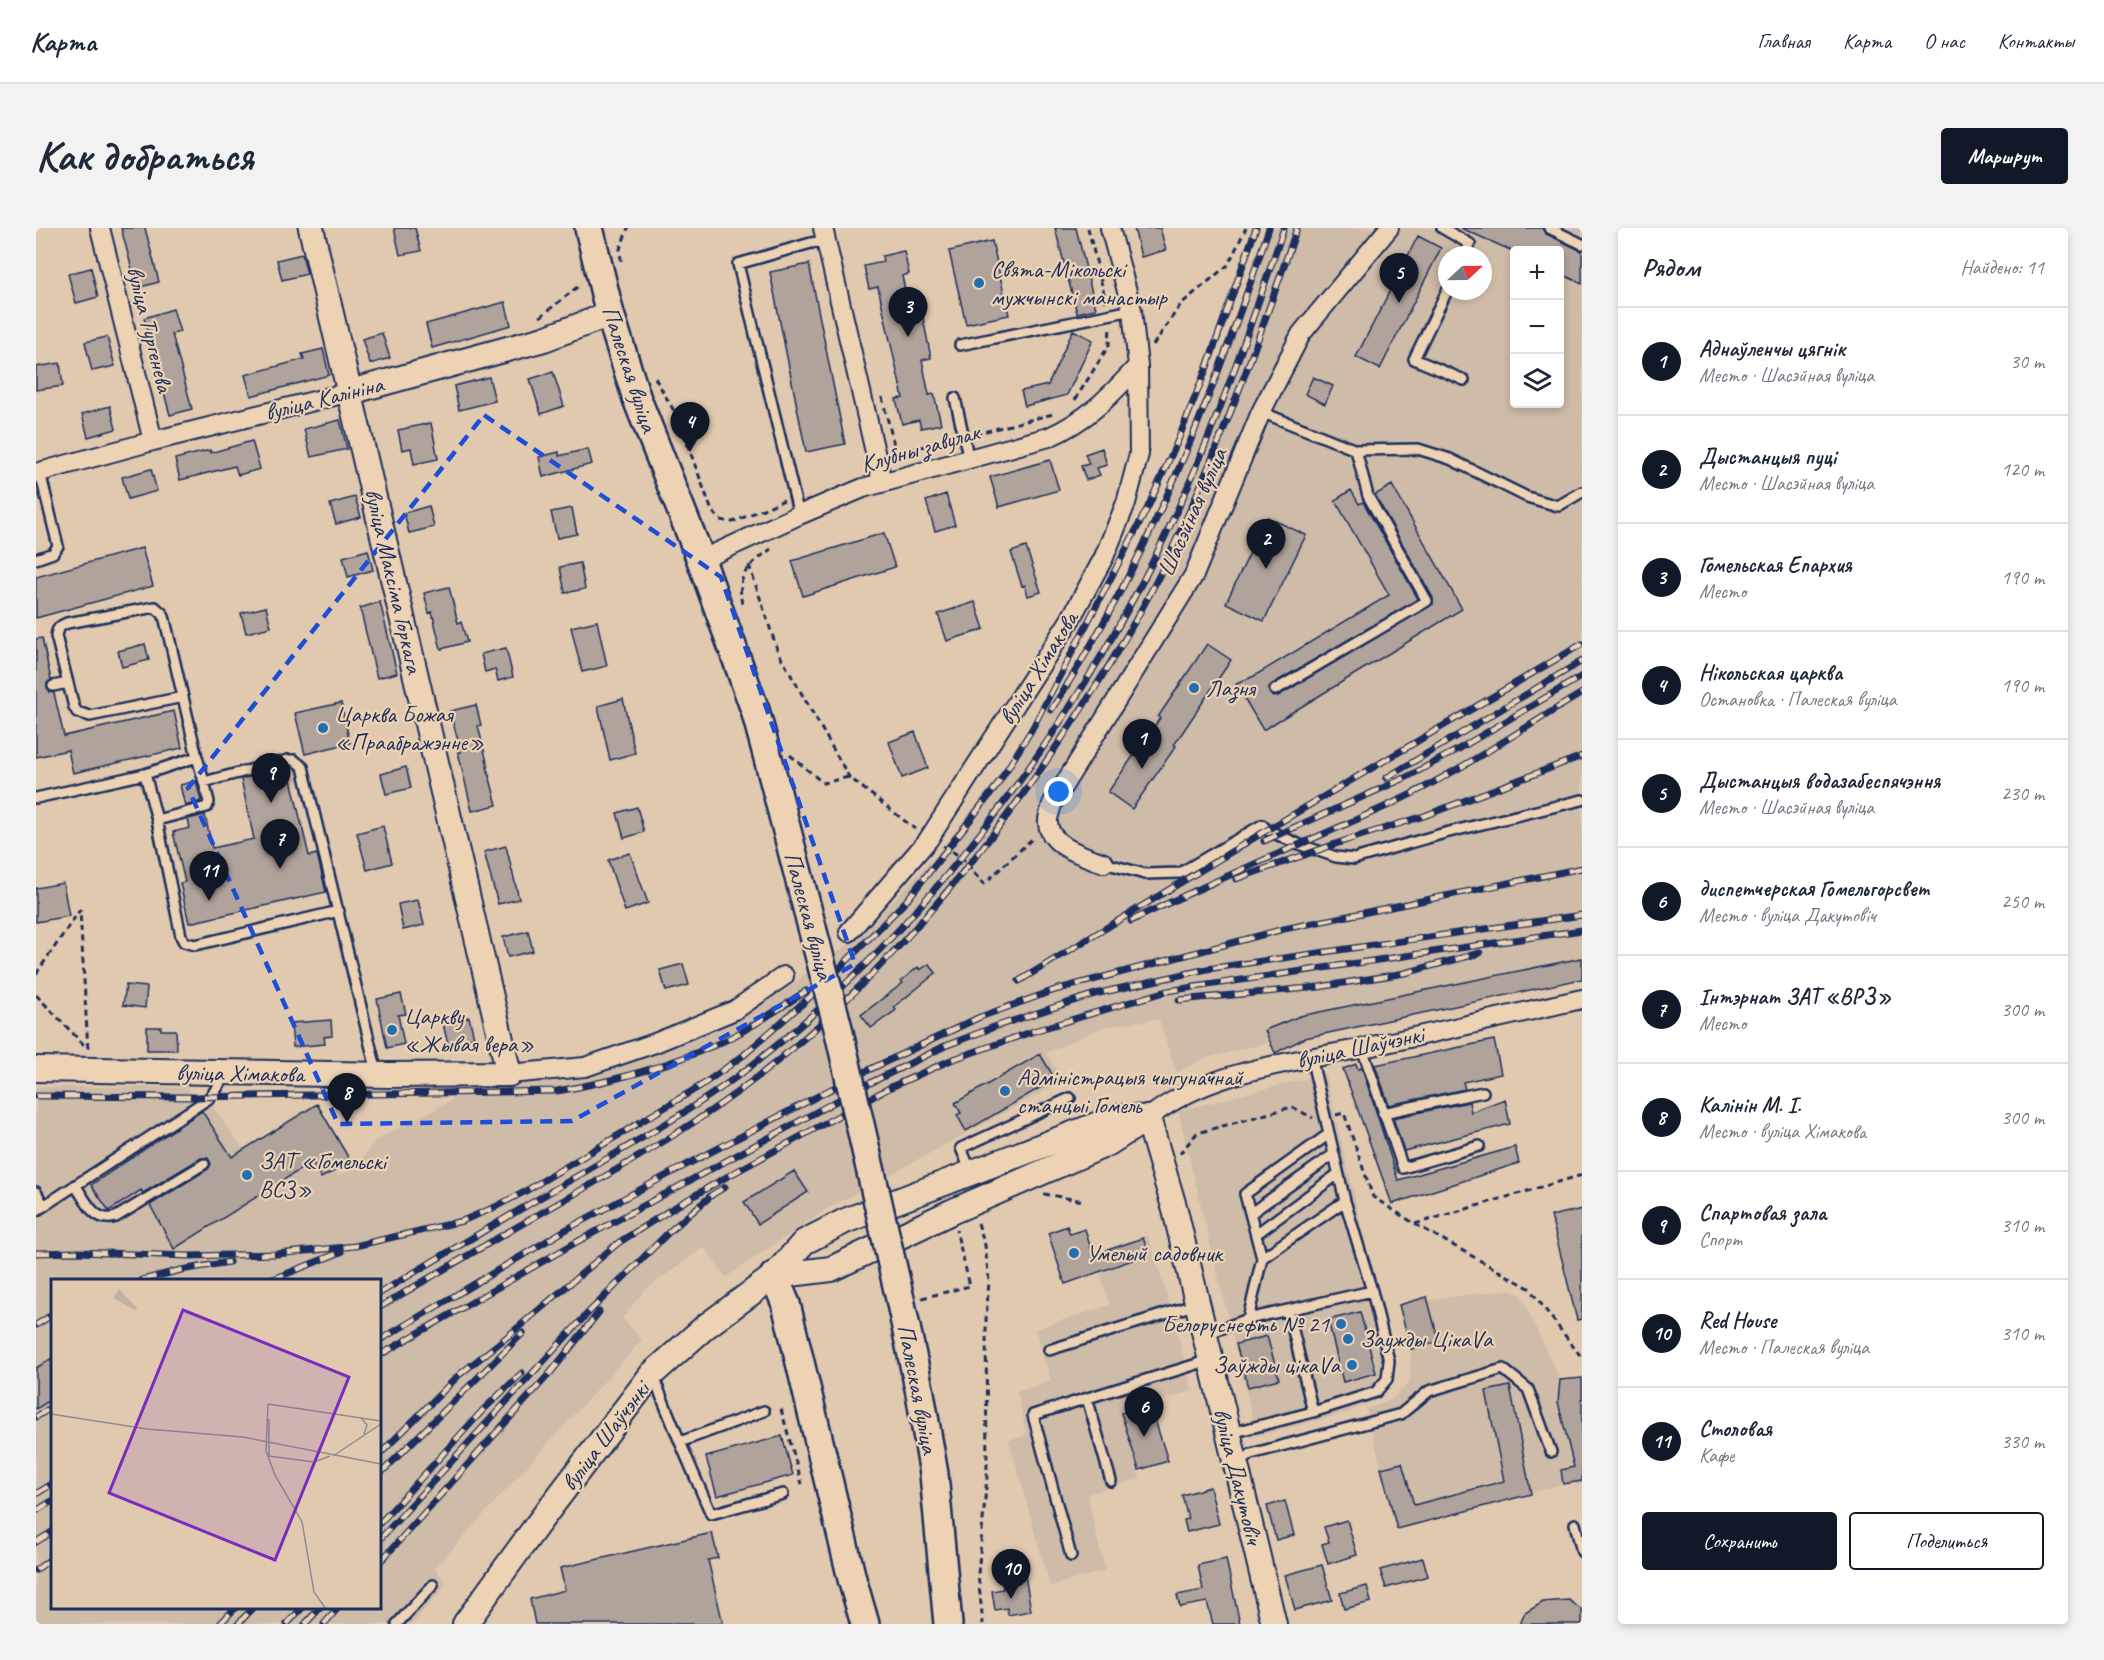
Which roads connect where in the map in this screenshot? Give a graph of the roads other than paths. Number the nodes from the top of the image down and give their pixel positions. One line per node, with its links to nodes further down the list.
1 (100, 228): 20 (street, вуліца Тургенева)
2 (311, 228): 17 (main road, вуліца Максіма Горкага)
3 (1110, 228): 12 (street, вуліца Хімакова)
4 (1389, 228): 19 (street, Шасэйная вуліца)
5 (1442, 228): 10 (lane)
6 (1549, 228): 9 (lane)
7 (595, 232): 13 (main road, Палеская вуліца)
8 (824, 234): 24 (street); 26 (lane)
9 (1582, 244)
10 (1469, 246)
11 (1443, 300): 16 (lane)
12 (1132, 310): 14 (lane); 15 (street, вуліца Хімакова)
13 (610, 314): 17 (main road, вуліца Калініна); 28 (main road, Палеская вуліца)
14 (960, 345)
15 (1138, 366): 22 (street, Клубны завулак); 41 (street, вуліца Хімакова)
16 (1464, 380)
17 (350, 392): 20 (street, вуліца Калініна); 48 (main road, вуліца Максіма Горкага)
18 (956, 398): 22 (lane)
19 (1261, 412): 21 (lane); 39 (street, Шасэйная вуліца)
20 (153, 441): 23 (street, вуліца Калініна)
21 (1356, 450): 25 (lane); 31 (lane)
22 (969, 460): 24 (street, Клубны завулак)
23 (38, 473): 27 (lane)
24 (882, 482): 26 (street, Клубны завулак)
25 (1582, 492)
26 (799, 515): 28 (street, Клубны завулак)
27 (36, 559)
28 (701, 560): 92 (main road, Палеская вуліца, bridge)
29 (68, 683): 30 (lane); 32 (lane); 32 (lane)
30 (53, 686)
31 (1275, 690)
32 (183, 697): 33 (lane)
33 (197, 757): 34 (lane); 35 (lane)
34 (145, 774): 36 (lane); 38 (lane)
35 (204, 782): 38 (lane); 40 (lane)
36 (36, 798)
37 (1582, 800): 39 (lane)
38 (157, 820): 40 (lane)
39 (1104, 863)
40 (339, 911): 49 (lane)
41 (849, 932)
42 (783, 976): 48 (street, вуліца Хімакова)
43 (1582, 999): 44 (street, вуліца Шаўчэнкі)
44 (1362, 1048): 45 (street, вуліца Шаўчэнкі); 52 (lane)
45 (1311, 1057): 53 (street, вуліца Шаўчэнкі); 54 (lane)
46 (36, 1069): 47 (main road, вуліца Хімакова)
47 (224, 1072): 49 (main road, вуліца Хімакова); 62 (lane)
48 (509, 1074): 49 (main road, вуліца Хімакова)
49 (377, 1075)
50 (1484, 1092): 52 (lane)
51 (1070, 1098): 60 (lane)
52 (1383, 1113): 56 (lane)
53 (1148, 1118): 55 (main road, вуліца Шаўчэнкі); 58 (main road, вуліца Дакутовіч); 60 (main road, вуліца Шаўчэнкі)
54 (1329, 1134): 57 (lane); 67 (lane)
55 (1107, 1144): 58 (main road, вуліца Шаўчэнкі); 66 (main road, вуліца Шаўчэнкі)
56 (1479, 1146)
57 (1334, 1154): 61 (lane); 67 (lane)
58 (1172, 1162): 72 (main road, вуліца Дакутовіч)
59 (204, 1164): 62 (lane)
60 (972, 1172): 66 (main road); 70 (main road, вуліца Шаўчэнкі)
61 (1338, 1174): 64 (lane); 68 (lane)
62 (75, 1185): 65 (lane)
63 (36, 1192): 65 (lane)
64 (1345, 1201): 69 (lane); 71 (lane)
65 (40, 1208)
66 (979, 1210): 70 (main road, вуліца Шаўчэнкі)
67 (1251, 1213): 68 (lane)
68 (1256, 1234): 69 (lane)
69 (1262, 1258): 74 (lane)
70 (774, 1276): 78 (main road, вуліца Шаўчэнкі); 95 (main road)
71 (1372, 1291): 73 (lane); 81 (lane)
72 (1197, 1304): 75 (main road, вуліца Дакутовіч); 76 (lane)
73 (1288, 1310): 74 (lane); 81 (lane)
74 (1248, 1319): 75 (lane)
75 (1204, 1335): 77 (main road, вуліца Дакутовіч)
76 (1049, 1350)
77 (1210, 1360): 79 (lane); 82 (main road, вуліца Дакутовіч)
78 (652, 1374): 83 (lane); 94 (main road, вуліца Шаўчэнкі)
79 (1087, 1398): 86 (lane); 90 (lane)
80 (764, 1411): 83 (lane)
81 (1313, 1412): 82 (lane)
82 (1228, 1434): 85 (main road, вуліца Дакутовіч)
83 (680, 1442): 87 (lane)
84 (1551, 1452): 85 (lane)
85 (1237, 1467): 96 (main road, вуліца Дакутовіч)
86 (1111, 1481)
87 (783, 1494)
88 (1575, 1524): 89 (lane)
89 (1582, 1552)
90 (1071, 1556)
91 (433, 1585): 93 (lane)
92 (946, 1621)
93 (397, 1624)
94 (465, 1624)
95 (865, 1624)
96 (1274, 1624)

